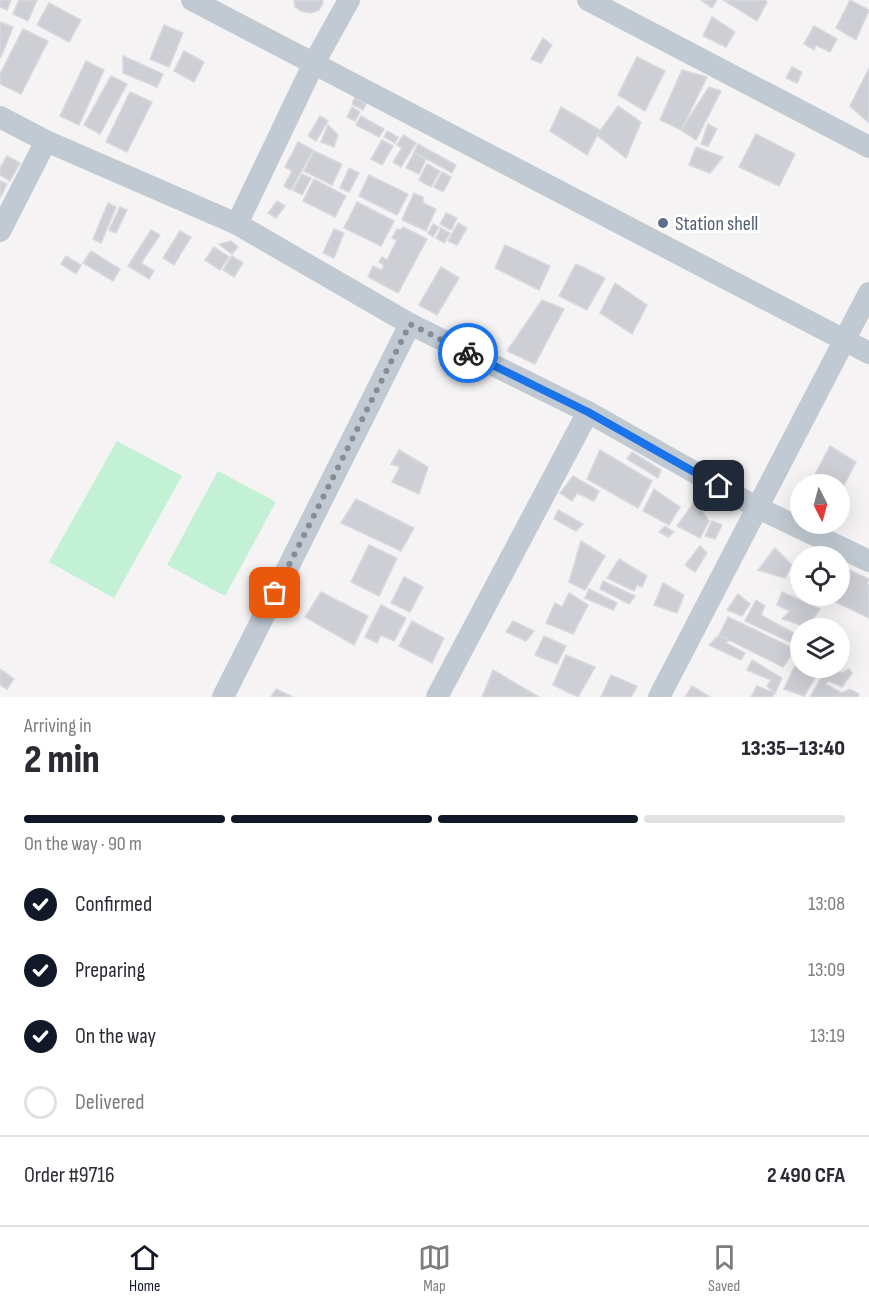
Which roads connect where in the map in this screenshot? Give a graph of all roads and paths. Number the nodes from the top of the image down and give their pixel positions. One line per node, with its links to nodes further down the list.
1 (192, 0): 4 (street)
2 (349, 0): 4 (street)
3 (588, 0): 7 (street)
4 (314, 63): 8 (street); 12 (street)
5 (0, 117): 6 (street)
6 (46, 141): 8 (street); 9 (street)
7 (869, 147)
8 (237, 224): 11 (street)
9 (0, 231)
10 (869, 293): 12 (street)
11 (410, 324): 14 (street); 17 (street)
12 (843, 340): 13 (street); 15 (street)
13 (869, 353)
14 (588, 412): 15 (street); 18 (street)
15 (756, 507): 16 (street); 19 (street)
16 (869, 561)
17 (223, 697)
18 (437, 697)
19 (659, 697)

